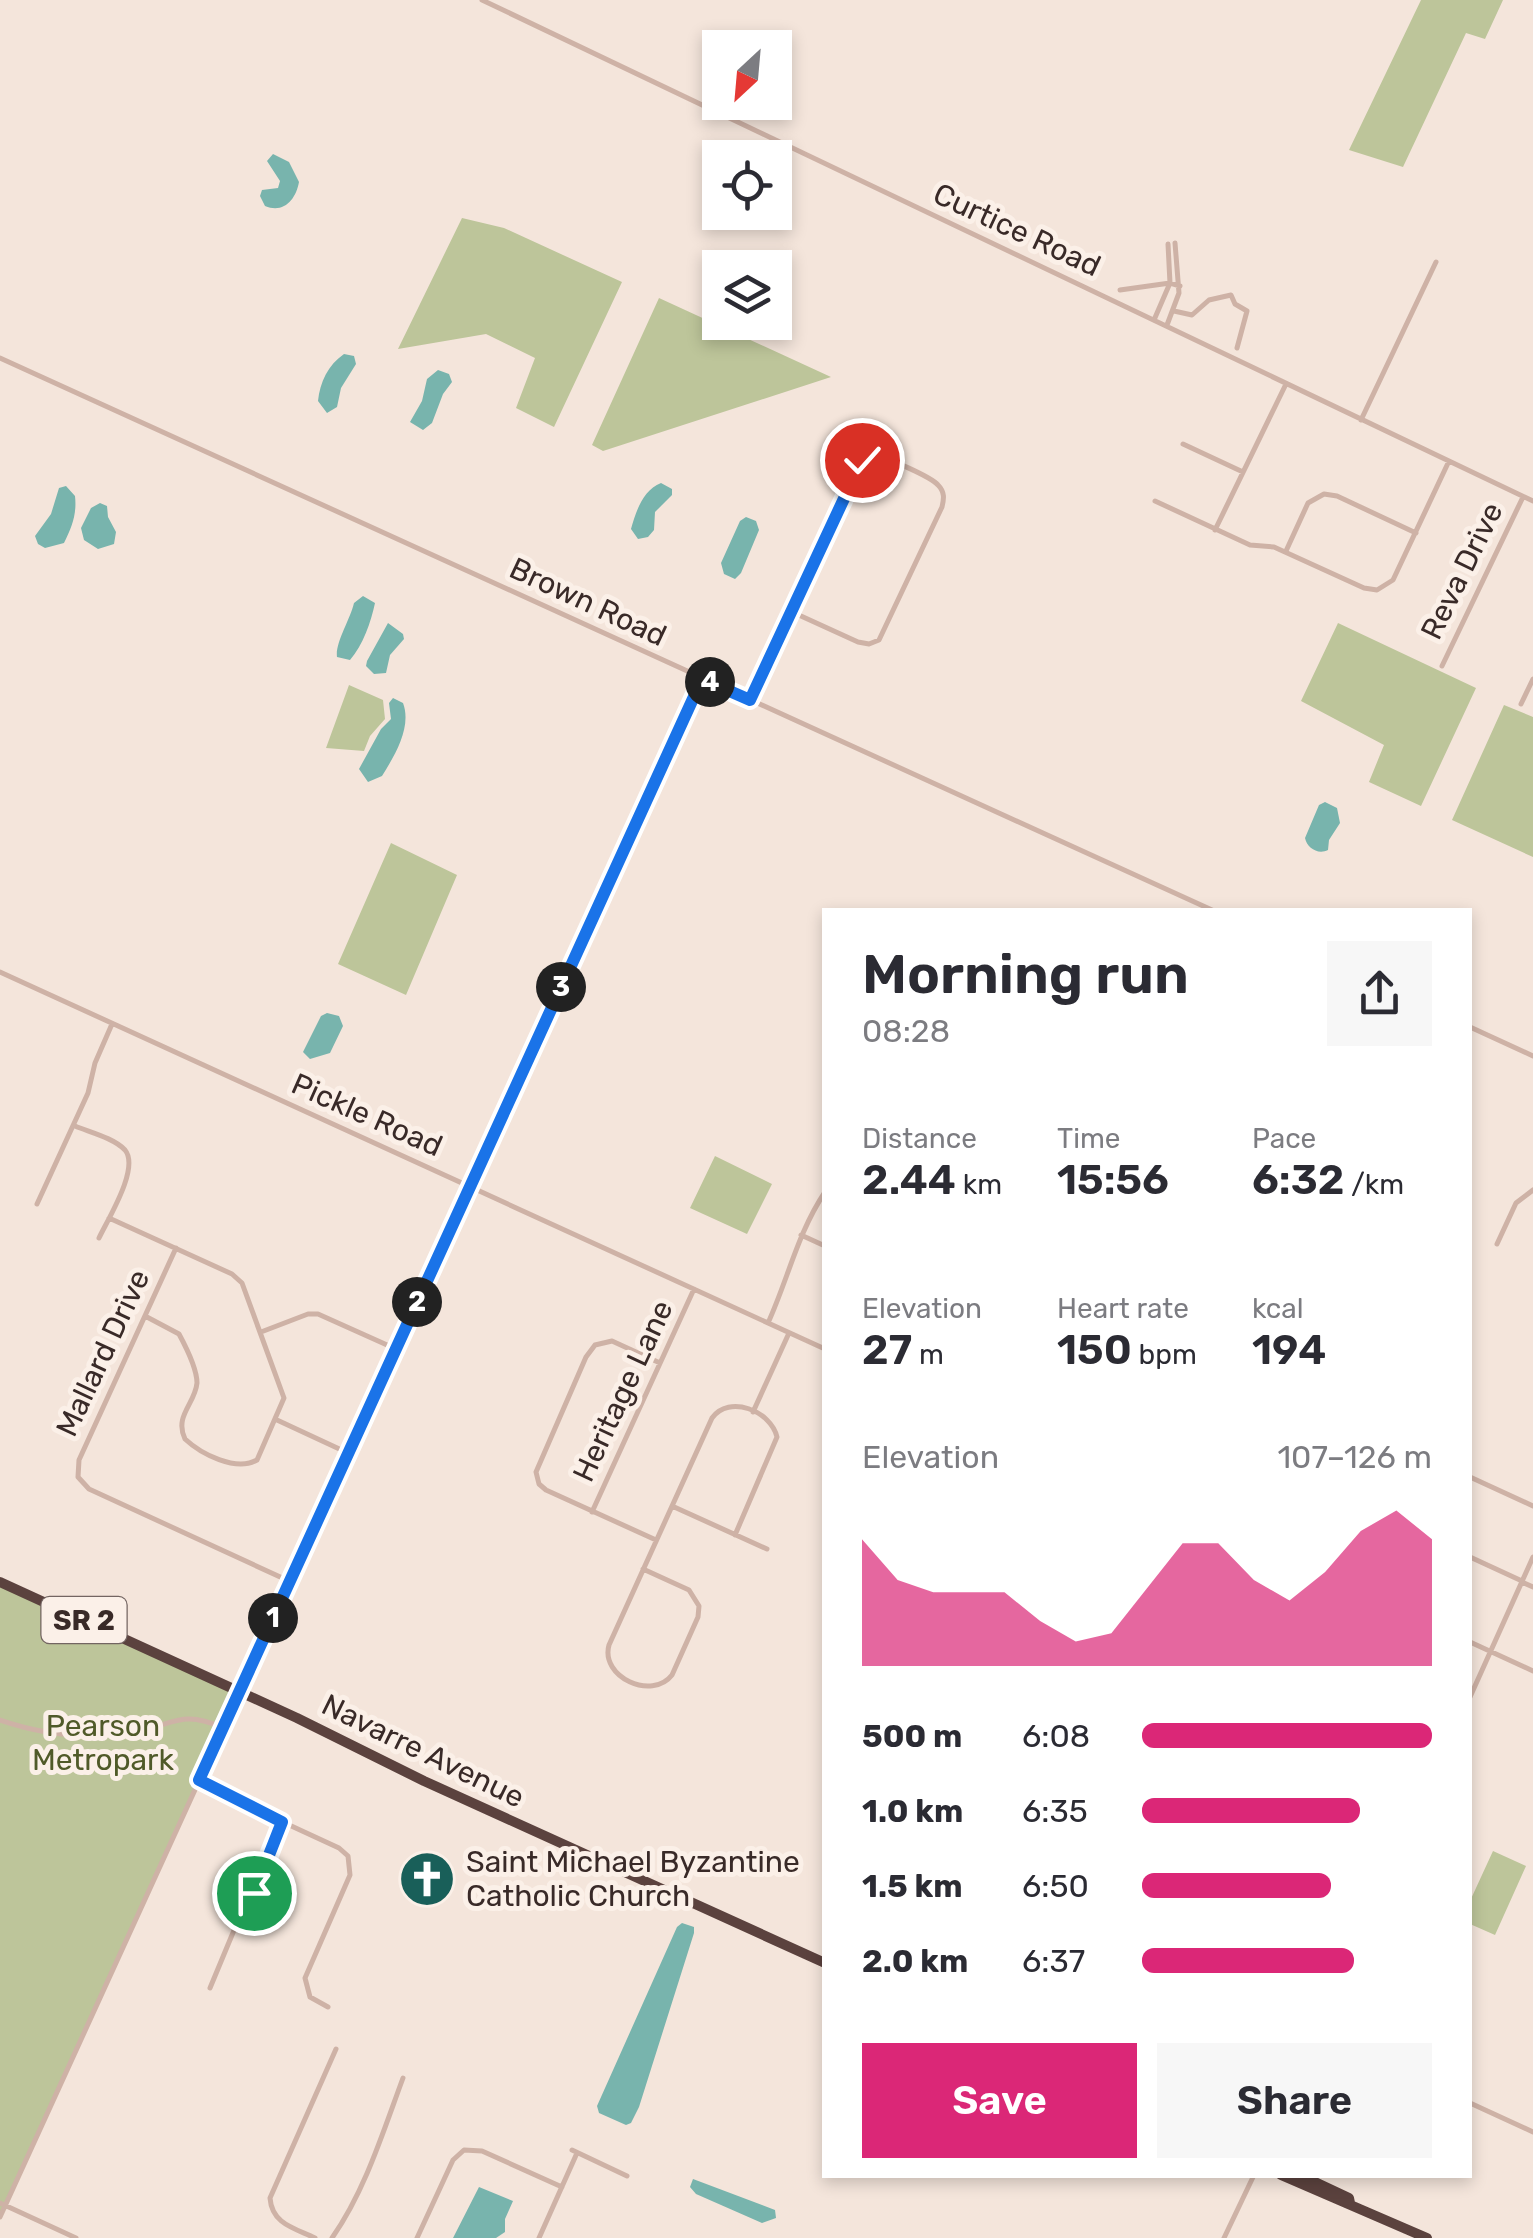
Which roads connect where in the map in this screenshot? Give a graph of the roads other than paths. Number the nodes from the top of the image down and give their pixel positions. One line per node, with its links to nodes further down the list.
1 (482, 0): 7 (street, Curtice Road)
2 (1436, 262): 12 (street)
3 (1170, 283): 4 (street); 4 (street); 5 (street); 7 (street)
4 (1180, 286): 6 (street)
5 (1120, 290)
6 (1174, 310): 8 (street); 9 (street)
7 (1154, 320): 8 (street, Curtice Road)
8 (1166, 326): 11 (street, Curtice Road)
9 (1238, 348)
10 (0, 358): 24 (street, Brown Road)
11 (1286, 383): 12 (street, Curtice Road); 15 (street)
12 (1361, 420): 14 (street, Curtice Road)
13 (1183, 444): 15 (street)
14 (1449, 461): 16 (street, Curtice Road); 20 (street)
15 (1243, 472): 19 (street)
16 (1523, 497): 18 (street, Curtice Road); 23 (street, Reva Drive)
17 (1155, 501): 19 (street)
18 (1533, 501)
19 (1216, 530): 21 (street)
20 (1416, 533): 21 (street); 21 (street)
21 (1286, 551)
22 (790, 611): 22 (street); 26 (street)
23 (1442, 666)
24 (702, 679): 26 (street, Brown Road); 34 (street)
25 (1533, 679): 27 (street)
26 (750, 700): 28 (street, Brown Road)
27 (1521, 704)
28 (1208, 908)
29 (0, 972): 30 (street, Pickle Road)
30 (112, 1024): 33 (street); 34 (street, Pickle Road)
31 (1472, 1028): 32 (street)
32 (1533, 1056)
33 (74, 1125): 37 (street); 38 (street)
34 (470, 1186): 44 (street, Pickle Road); 50 (street)
35 (1533, 1190): 41 (street)
36 (822, 1197): 39 (street)
37 (38, 1204)
38 (108, 1218): 40 (street); 43 (street)
39 (801, 1235): 42 (street); 46 (street)
40 (99, 1238)
41 (1498, 1244)
42 (822, 1245)
43 (176, 1248): 45 (street, Mallard Drive); 47 (street)
44 (694, 1288): 46 (street, Pickle Road); 51 (street, Heritage Lane)
45 (145, 1316): 53 (street); 65 (street, Mallard Drive)
46 (768, 1323): 48 (street, Pickle Road)
47 (261, 1332): 50 (street); 53 (street)
48 (790, 1332): 49 (street, Pickle Road); 52 (street)
49 (822, 1348)
50 (396, 1349): 54 (street)
51 (660, 1363): 58 (street, Heritage Lane); 58 (street)
52 (753, 1412): 56 (street); 59 (street)
53 (277, 1420): 54 (street)
54 (348, 1452): 65 (street)
55 (1472, 1478): 57 (street)
56 (672, 1506): 59 (street); 60 (street)
57 (1533, 1506)
58 (592, 1512): 60 (street)
59 (736, 1535): 61 (street)
60 (656, 1540): 64 (street)
61 (767, 1549)
62 (1533, 1557): 66 (street)
63 (1472, 1559): 66 (street)
64 (643, 1570): 64 (street)
65 (290, 1581): 72 (street)
66 (1522, 1581): 68 (street); 70 (street)
67 (0, 1582): 72 (highway, Navarre Avenue / SR 2)
68 (1533, 1587)
69 (1472, 1643): 70 (street)
70 (1490, 1651): 71 (street); 73 (street)
71 (1533, 1671)
72 (241, 1692): 75 (street); 78 (highway, Navarre Avenue / SR 2)
73 (1472, 1692)
74 (0, 1720): 75 (street)
75 (224, 1728): 76 (street)
76 (199, 1780): 77 (street); 91 (street)
77 (282, 1822): 79 (street); 80 (street)
78 (822, 1962)
79 (210, 1988)
80 (328, 2007)
81 (336, 2049): 94 (street)
82 (403, 2078): 95 (street)
83 (1472, 2104): 84 (street)
84 (1533, 2132)
85 (627, 2176): 89 (street)
86 (1253, 2178): 98 (street)
87 (1288, 2178): 90 (highway)
88 (1306, 2178): 90 (highway)
89 (562, 2187): 96 (street); 97 (street)
90 (1350, 2203): 99 (highway)
91 (3, 2204): 92 (street); 93 (street)
92 (0, 2217)
93 (76, 2238)
94 (315, 2238)
95 (332, 2238)
96 (417, 2238)
97 (538, 2238)
98 (1224, 2238)
99 (1427, 2238)

